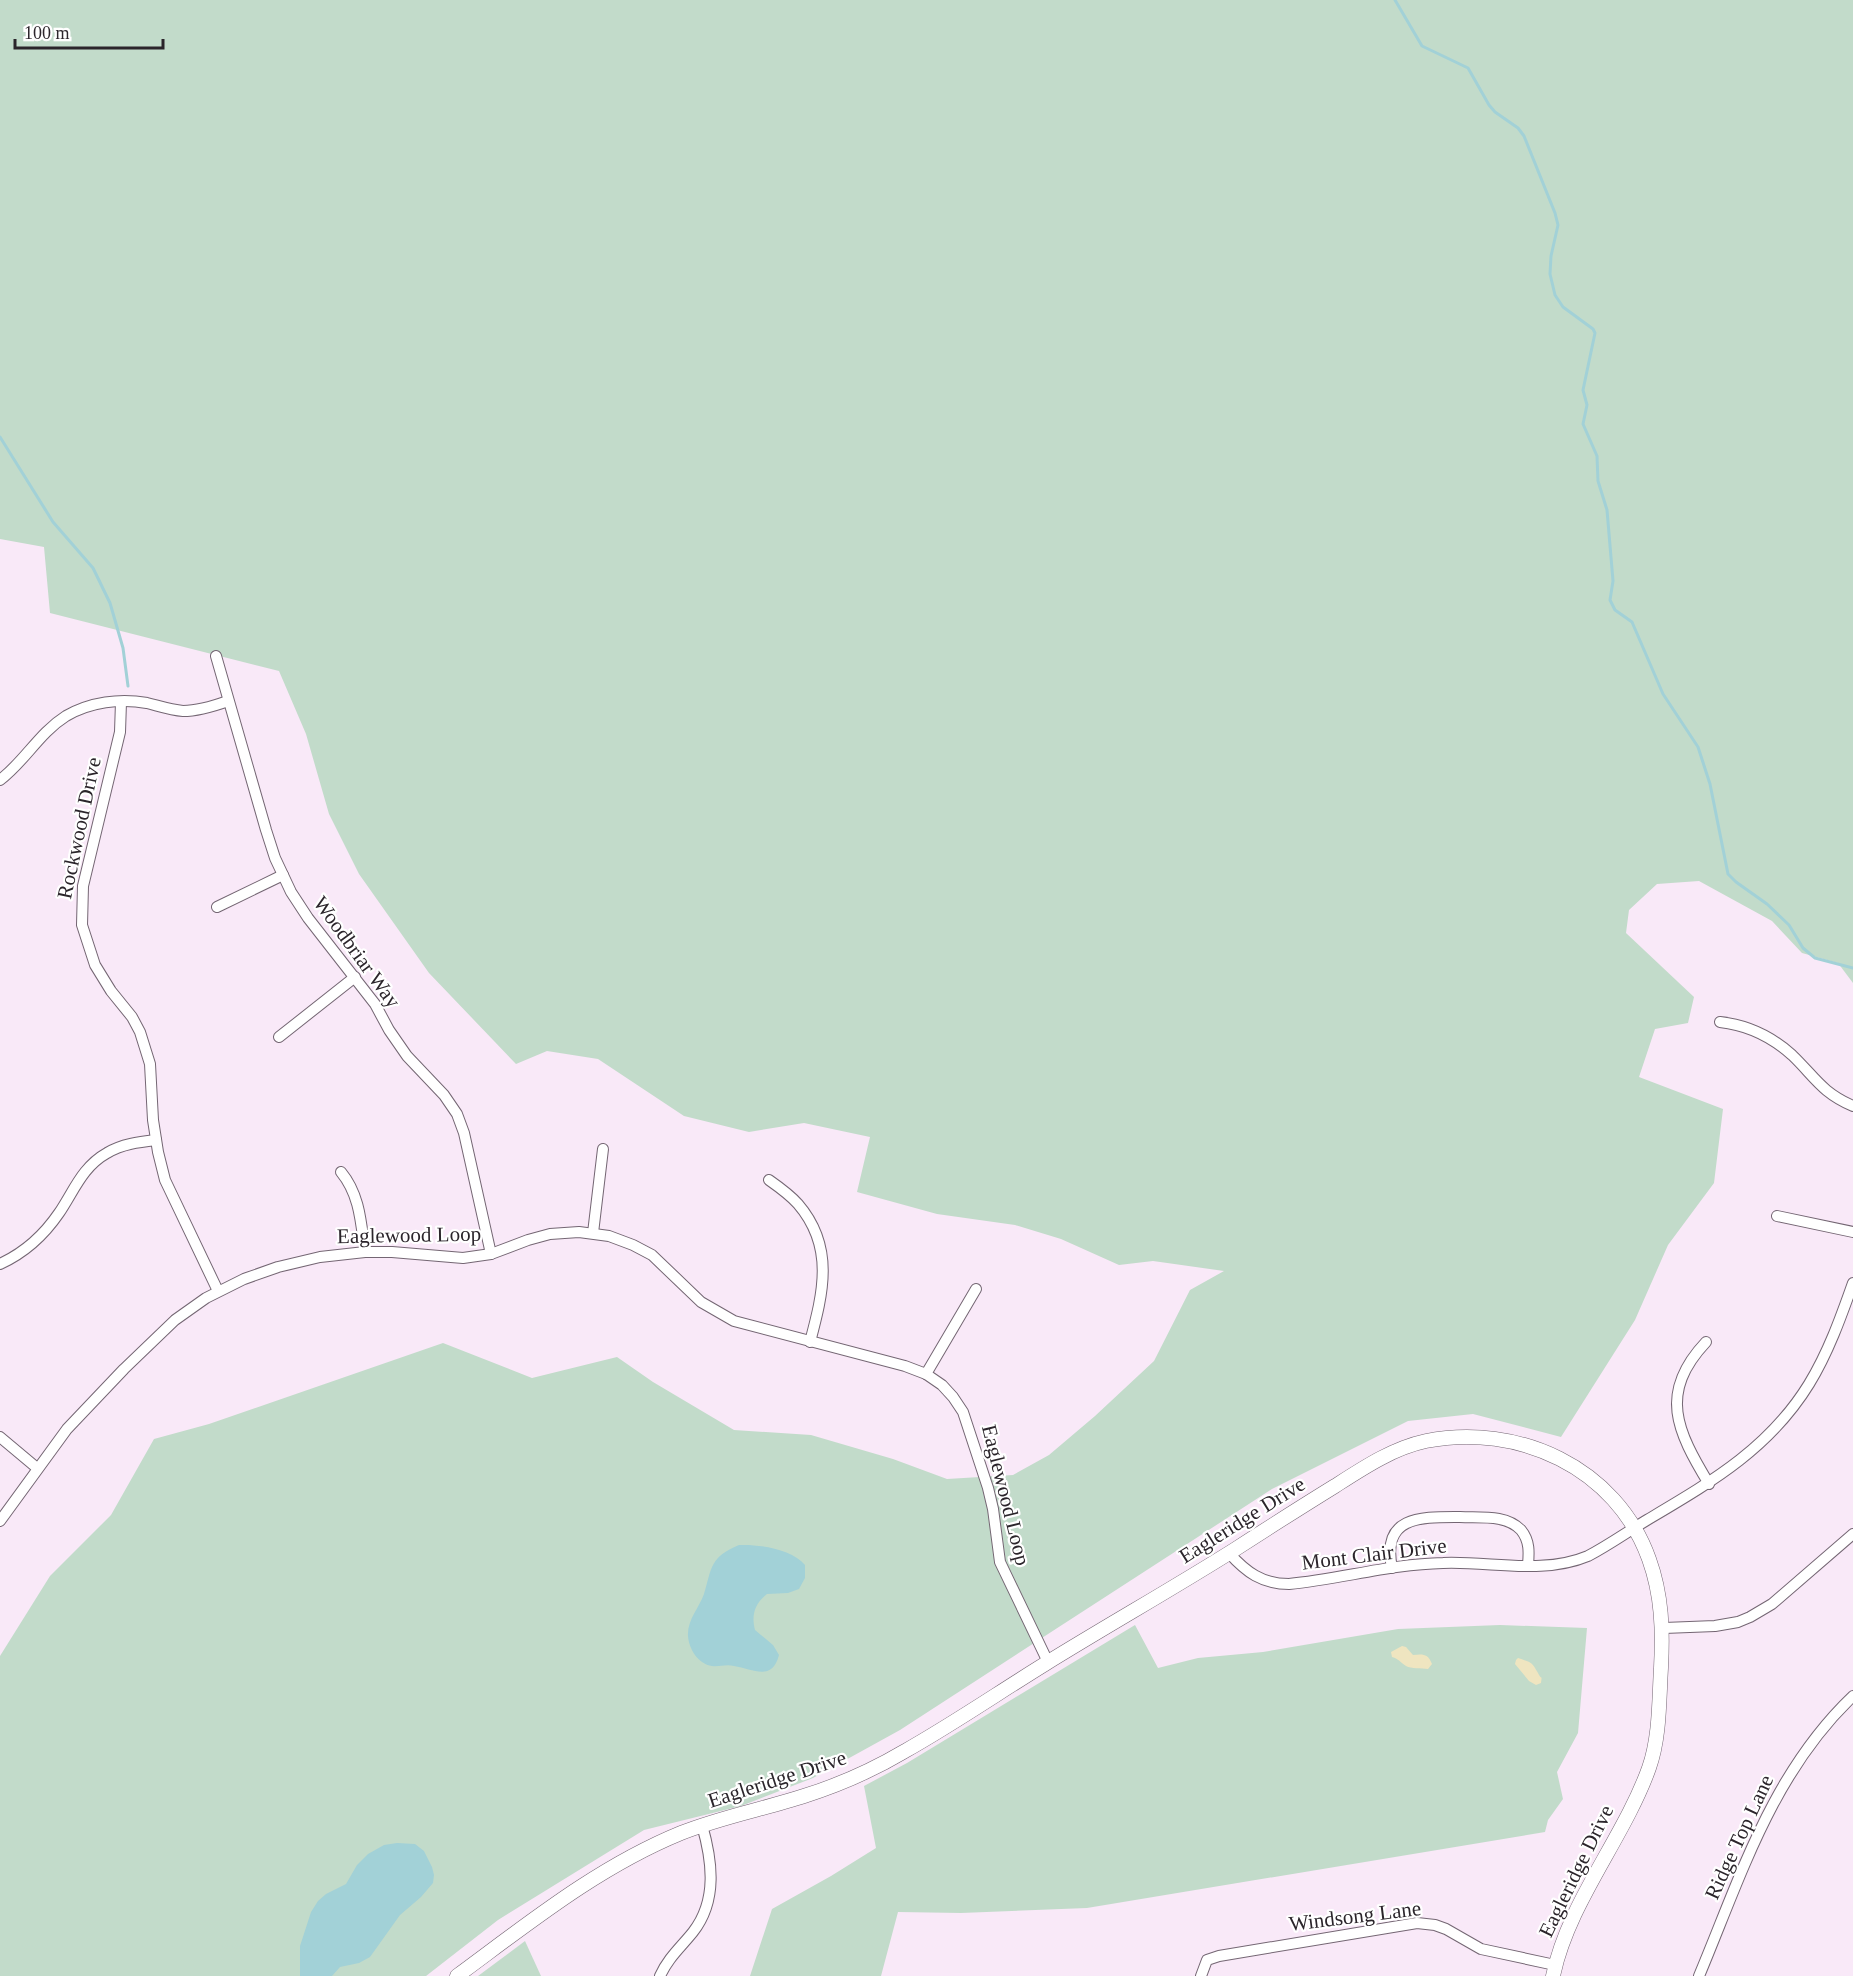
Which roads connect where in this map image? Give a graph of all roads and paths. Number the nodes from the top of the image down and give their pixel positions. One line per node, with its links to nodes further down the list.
1 (216, 656): 2 (street, Woodbriar Way)
2 (228, 701): 3 (street); 5 (street, Woodbriar Way)
3 (121, 702): 4 (street); 11 (street, Rockwood Drive)
4 (0, 780)
5 (283, 875): 6 (street); 7 (street, Woodbriar Way)
6 (217, 906)
7 (355, 977): 9 (street); 19 (street, Woodbriar Way)
8 (1720, 1022): 10 (street)
9 (279, 1037)
10 (1853, 1106)
11 (156, 1140): 20 (street); 23 (street, Rockwood Drive)
12 (603, 1149): 17 (street)
13 (341, 1172): 18 (street)
14 (769, 1180): 24 (street)
15 (1777, 1216): 16 (street)
16 (1853, 1232)
17 (593, 1233): 19 (street, Eaglewood Loop); 24 (street, Eaglewood Loop)
18 (365, 1252): 19 (street, Eaglewood Loop); 23 (street, Eaglewood Loop)
19 (491, 1254)
20 (0, 1264)
21 (1853, 1283): 29 (street, Mont Clair Drive)
22 (976, 1289): 26 (street)
23 (218, 1291): 28 (street, Eaglewood Loop)
24 (810, 1342): 26 (street, Eaglewood Loop)
25 (1706, 1342): 29 (street)
26 (926, 1374): 37 (street, Eaglewood Loop)
27 (0, 1437): 28 (street)
28 (37, 1468): 30 (street, Eaglewood Loop)
29 (1708, 1484): 31 (street, Mont Clair Drive)
30 (0, 1521)
31 (1634, 1528): 33 (main road, Eagleridge Drive); 34 (street, Mont Clair Drive); 36 (main road, Eagleridge Drive)
32 (1853, 1534): 36 (street)
33 (1228, 1553): 35 (street, Mont Clair Drive); 37 (main road, Eagleridge Drive)
34 (1528, 1565): 35 (street, Mont Clair Drive); 35 (street)
35 (1392, 1568)
36 (1664, 1628): 40 (main road, Eagleridge Drive)
37 (1048, 1662): 39 (main road, Eagleridge Drive)
38 (1853, 1696): 44 (street, Ridge Top Lane)
39 (702, 1825): 41 (main road, Eagleridge Drive); 42 (street)
40 (1554, 1970): 43 (street, Windsong Lane)
41 (457, 1976)
42 (660, 1976)
43 (1201, 1976)
44 (1699, 1976)

